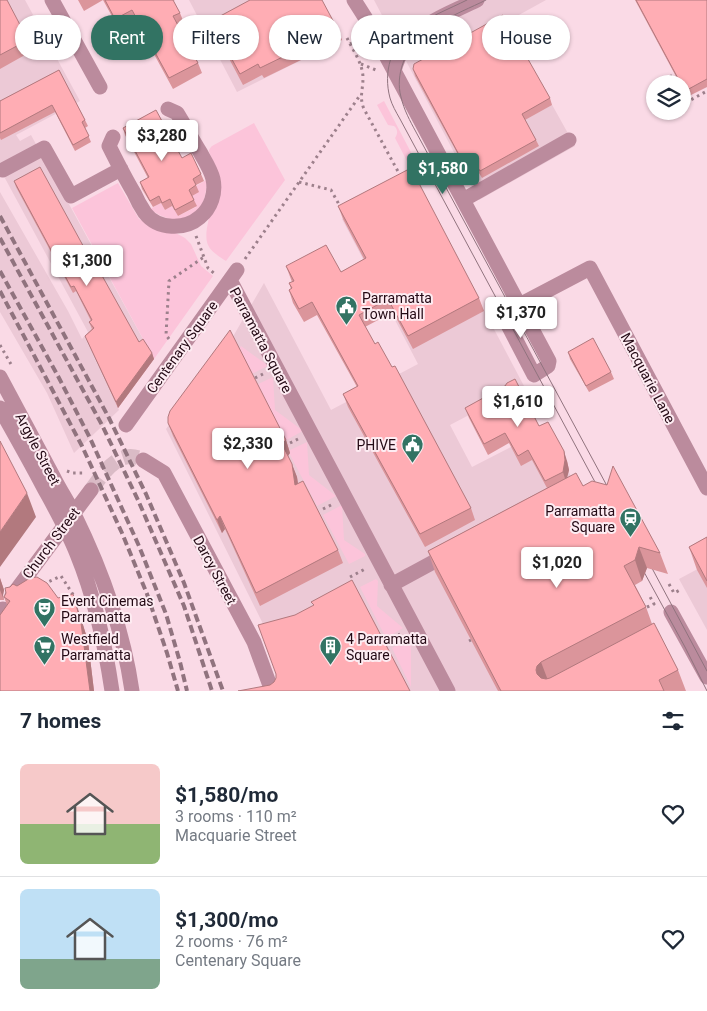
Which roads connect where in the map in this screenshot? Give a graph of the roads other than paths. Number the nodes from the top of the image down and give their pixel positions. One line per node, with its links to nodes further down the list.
1 (52, 0): 5 (street)
2 (354, 0): 4 (street)
3 (476, 0): 4 (street)
4 (388, 71): 11 (street)
5 (100, 88)
6 (168, 109): 9 (street)
7 (113, 137): 9 (street)
8 (569, 140): 11 (street)
9 (121, 169): 10 (street)
10 (2, 170)
11 (463, 200): 13 (street)
12 (233, 275): 16 (street, Centenary Square); 22 (street, Parramatta Square)
13 (519, 305): 13 (street); 18 (street, Macquarie Lane)
14 (0, 377): 20 (street, Argyle Street)
15 (0, 408): 20 (street, Argyle Street)
16 (126, 425)
17 (143, 460): 28 (street, Darcy Street)
18 (707, 488)
19 (91, 490): 20 (street, Church Street)
20 (69, 519): 23 (street, Church Street); 26 (street, Argyle Street); 27 (street, Argyle Street)
21 (463, 546): 22 (street)
22 (391, 584): 29 (street, Parramatta Square)
23 (12, 596)
24 (671, 612): 25 (street)
25 (707, 677)
26 (112, 691)
27 (132, 691)
28 (272, 691)
29 (448, 691)

